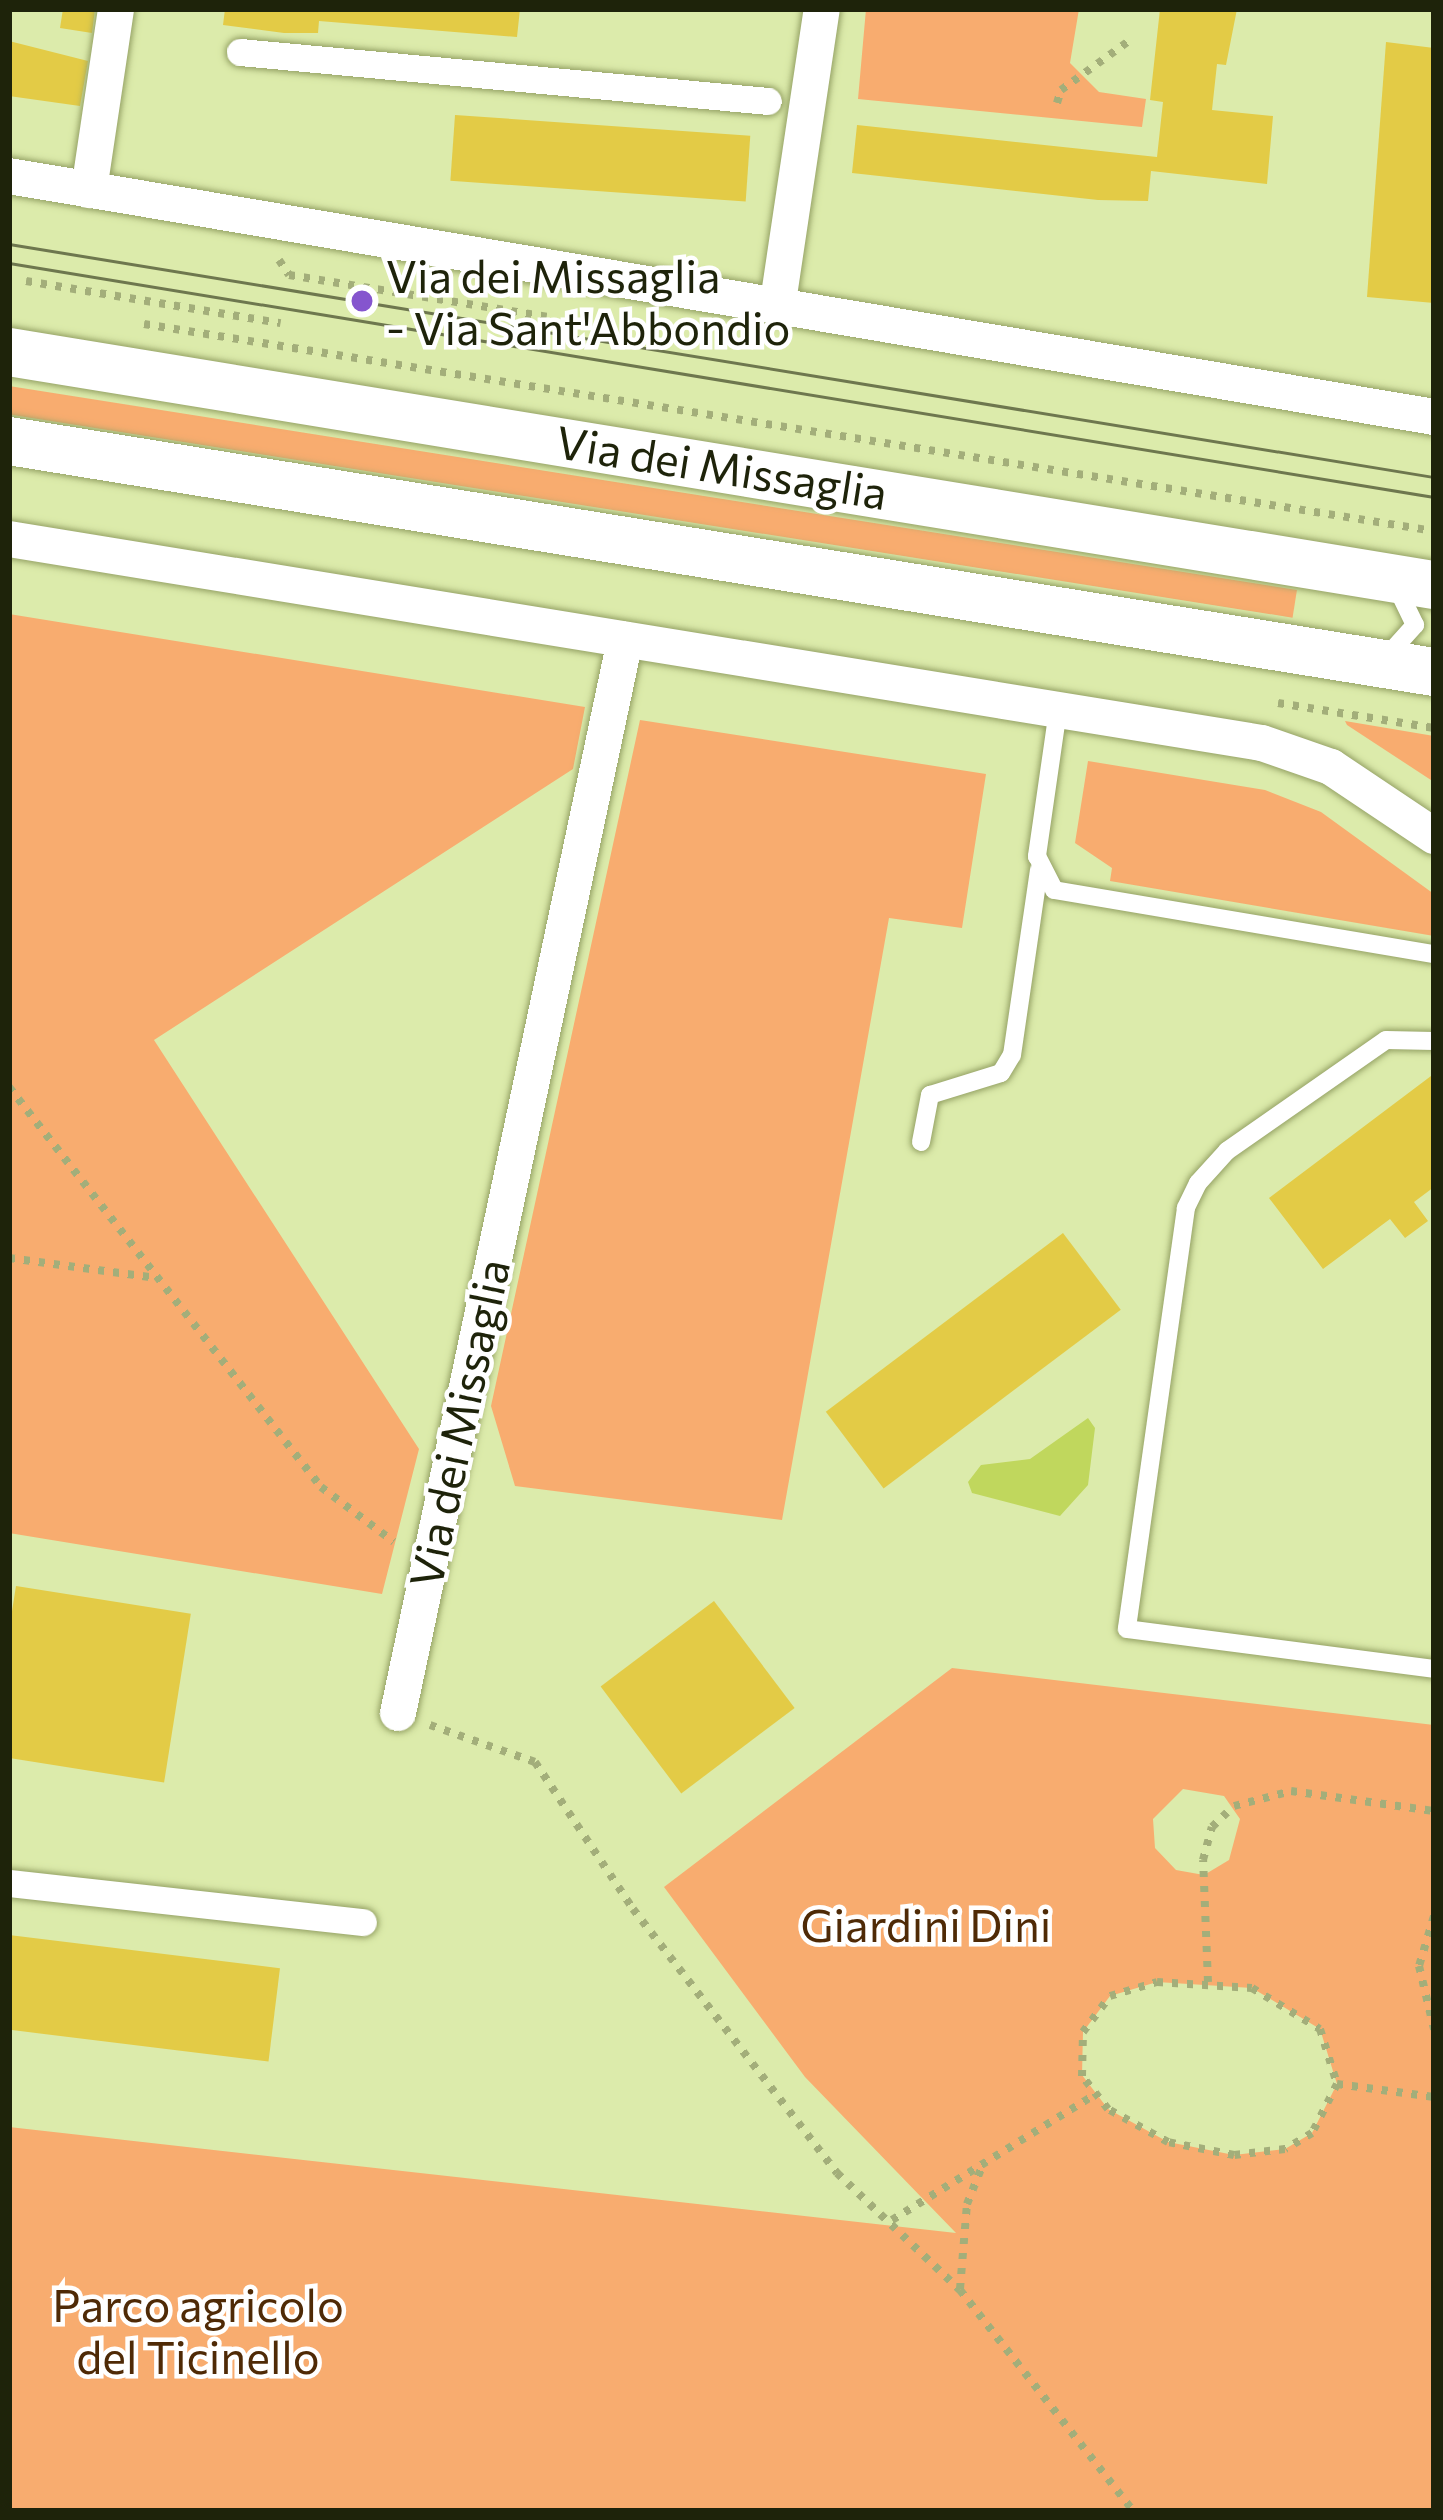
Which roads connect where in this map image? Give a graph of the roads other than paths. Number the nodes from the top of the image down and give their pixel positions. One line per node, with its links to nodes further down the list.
1 (116, 9): 6 (street)
2 (822, 9): 7 (street)
3 (240, 52): 4 (street)
4 (768, 101)
5 (9, 176): 6 (street)
6 (89, 190): 7 (street)
7 (778, 302): 9 (street)
8 (9, 352): 12 (main road, Via dei Missaglia)
9 (1434, 417)
10 (9, 441): 15 (main road, Via dei Missaglia)
11 (9, 539): 14 (street)
12 (1379, 576): 13 (main road, Via dei Missaglia); 15 (lane)
13 (1434, 585)
14 (626, 640): 17 (street); 24 (street, Via dei Missaglia)
15 (1365, 660): 16 (main road, Via dei Missaglia)
16 (1434, 672)
17 (1058, 710): 18 (street); 19 (lane)
18 (1434, 836)
19 (1040, 870): 20 (lane); 22 (lane)
20 (1434, 954)
21 (1434, 1041): 23 (lane)
22 (921, 1142)
23 (1434, 1669)
24 (398, 1713)
25 (9, 1883): 26 (street)
26 (363, 1922)

